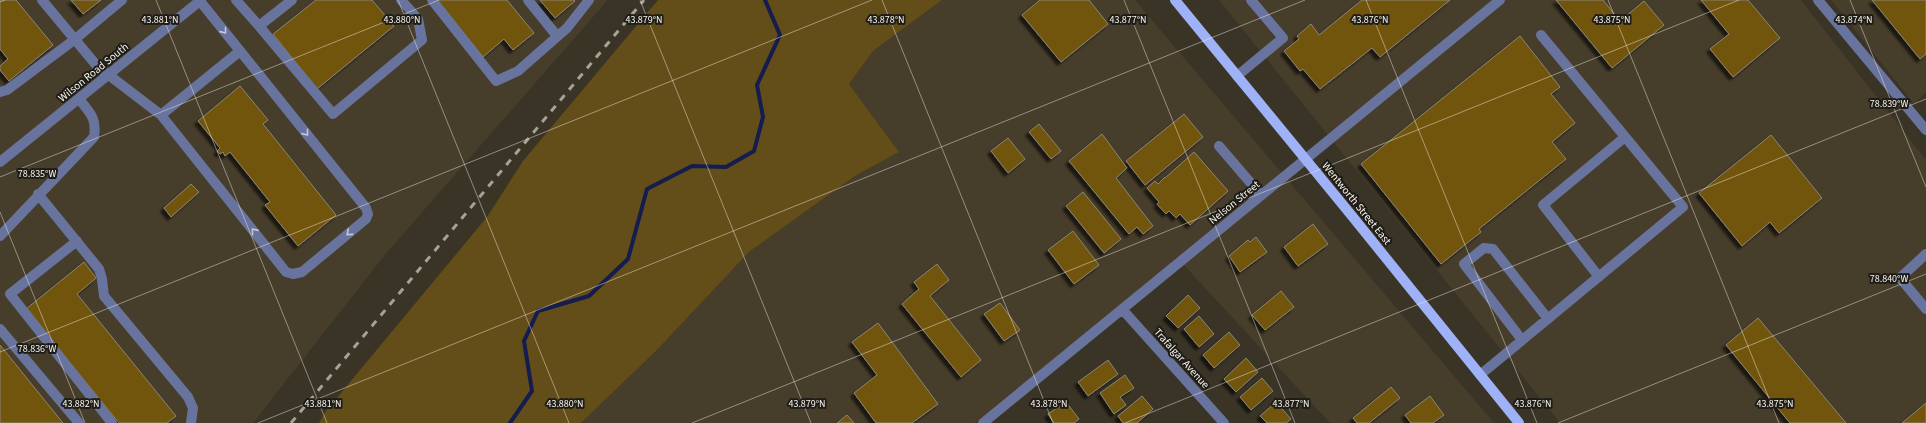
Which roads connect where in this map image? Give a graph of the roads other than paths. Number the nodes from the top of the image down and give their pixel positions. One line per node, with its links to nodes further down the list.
1 (42, 0): 17 (street)
2 (122, 0): 17 (street)
3 (200, 0): 18 (street, one-way to 18); 19 (street, Wilson Road South)
4 (236, 0): 14 (street)
5 (292, 0): 14 (street)
6 (401, 0): 14 (street)
7 (432, 0): 16 (street)
8 (528, 0): 16 (street)
9 (589, 0): 16 (street)
10 (1175, 0): 20 (main road, Wentworth Street East)
11 (1250, 0): 20 (street)
12 (1500, 0): 27 (street, Nelson Street)
13 (1818, 0): 24 (street)
14 (260, 26)
15 (1541, 35): 25 (street)
16 (557, 36)
17 (74, 40): 19 (street); 21 (street)
18 (240, 51): 23 (street); 23 (street, one-way to 23)
19 (109, 75): 22 (street, Wilson Road South); 23 (street)
20 (1237, 76): 27 (main road, Wentworth Street East)
21 (0, 92)
22 (79, 99): 28 (street, Wilson Road South); 29 (street)
23 (161, 115)
24 (1926, 130)
25 (1625, 137): 34 (street); 34 (street)
26 (1219, 146): 30 (street)
27 (1306, 160): 30 (street, Nelson Street); 40 (main road, Wentworth Street East)
28 (0, 162)
29 (38, 194): 31 (street); 32 (street)
30 (1261, 196): 35 (street, Nelson Street)
31 (0, 236)
32 (76, 241): 42 (street); 43 (street)
33 (1926, 254): 36 (street)
34 (1599, 277): 37 (street)
35 (1122, 309): 44 (street, Nelson Street); 45 (street, Trafalgar Avenue)
36 (1926, 309)
37 (1548, 319): 39 (street); 39 (street)
38 (0, 328): 41 (street)
39 (1522, 340): 40 (street)
40 (1480, 375): 46 (main road, Wentworth Street East)
41 (78, 423)
42 (112, 423)
43 (191, 423)
44 (983, 423)
45 (1224, 423)
46 (1519, 423)

